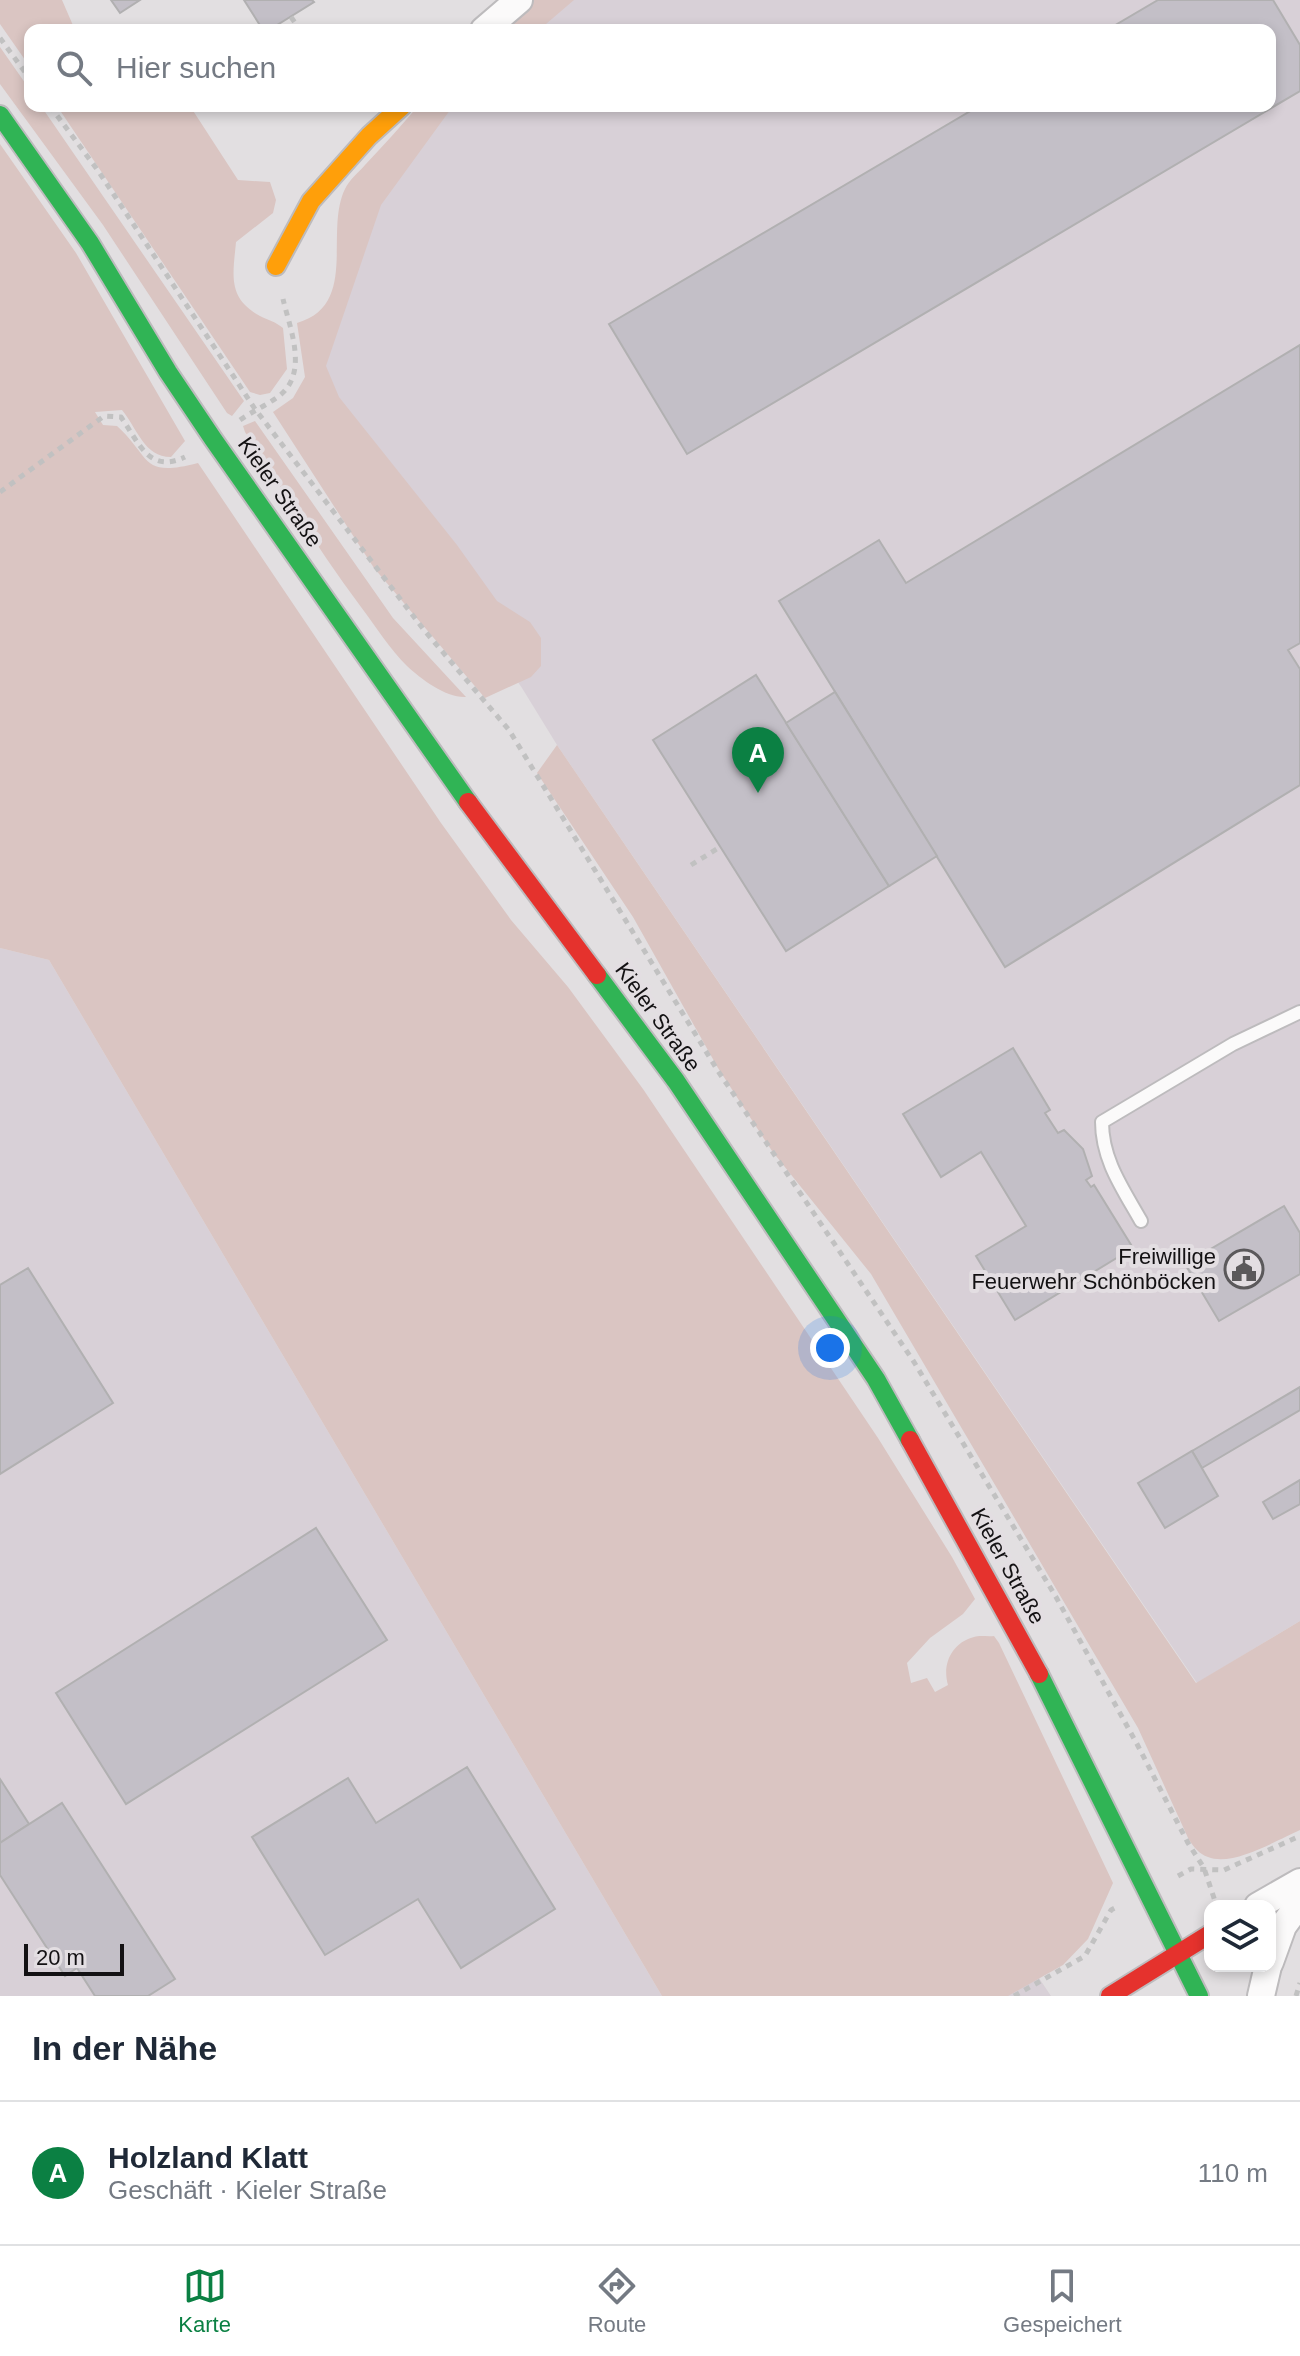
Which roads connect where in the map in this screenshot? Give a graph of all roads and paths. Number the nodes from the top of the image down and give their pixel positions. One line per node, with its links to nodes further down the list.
1 (519, 0): 4 (street)
2 (291, 17): 3 (path)
3 (295, 24)
4 (491, 24)
5 (0, 38): 6 (path)
6 (24, 71)
7 (54, 112): 11 (path)
8 (395, 112): 10 (main road)
9 (0, 115): 12 (main road, Kieler Straße)
10 (276, 266): 11 (path)
11 (255, 409): 12 (path); 19 (path)
12 (213, 439): 13 (path); 24 (main road, Kieler Straße)
13 (0, 492)
14 (720, 847): 15 (path)
15 (691, 865)
16 (1300, 1012): 17 (lane)
17 (1141, 1221)
18 (1300, 1882): 20 (street)
19 (1215, 1900)
20 (1268, 1900)
21 (1300, 1903): 23 (street)
22 (1204, 1938): 24 (main road)
23 (1276, 1945)
24 (1177, 1955): 27 (main road); 28 (main road, Kieler Straße)
25 (1267, 1972): 29 (street)
26 (1300, 1983): 30 (path)
27 (1110, 1996)
28 (1199, 1996)
29 (1261, 1996)
30 (1296, 1996)

